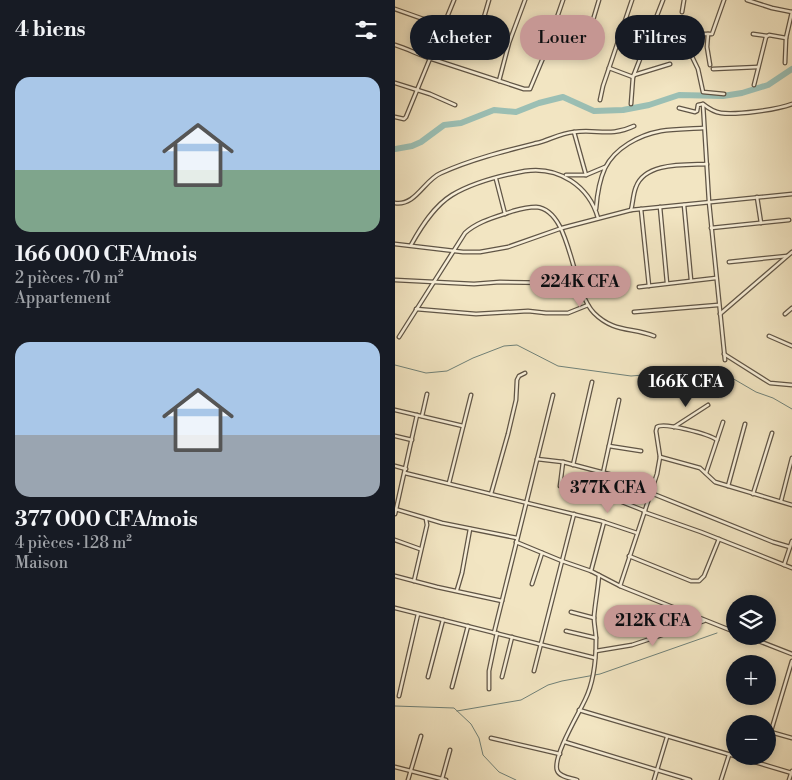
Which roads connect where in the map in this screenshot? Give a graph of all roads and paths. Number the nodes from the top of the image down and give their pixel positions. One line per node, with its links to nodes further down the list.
1 (454, 0): 15 (street)
2 (489, 0): 16 (street)
3 (525, 0): 36 (street)
4 (563, 0): 36 (street)
5 (599, 0): 17 (street)
6 (632, 0): 33 (street)
7 (663, 0): 18 (street)
8 (684, 0): 12 (street)
9 (724, 0): 19 (street)
10 (747, 0): 13 (street)
11 (395, 9): 14 (street)
12 (682, 12)
13 (792, 12): 22 (street)
14 (412, 15)
15 (448, 15)
16 (485, 15)
17 (594, 15)
18 (658, 15)
19 (708, 34): 31 (street)
20 (753, 34): 21 (street)
21 (767, 36): 22 (street); 32 (street)
22 (786, 38): 29 (street)
23 (395, 45): 24 (street)
24 (410, 51)
25 (431, 60): 39 (street)
26 (434, 60): 36 (street)
27 (640, 60): 35 (street)
28 (693, 60): 40 (street)
29 (785, 63)
30 (671, 64): 35 (street)
31 (710, 65)
32 (758, 66): 34 (street); 38 (street)
33 (609, 68): 35 (street); 41 (street)
34 (713, 68)
35 (634, 76): 42 (street)
36 (499, 81)
37 (395, 83): 39 (street)
38 (754, 85)
39 (417, 89): 45 (street); 47 (street)
40 (724, 94)
41 (600, 100)
42 (631, 104)
43 (703, 104): 44 (street); 46 (street); 49 (street)
44 (792, 104)
45 (455, 105)
46 (679, 108)
47 (395, 117)
48 (634, 126): 50 (street)
49 (703, 128): 51 (street); 52 (street)
50 (574, 132): 54 (street); 59 (street)
51 (707, 164): 58 (street); 63 (street)
52 (605, 167): 54 (street); 64 (street)
53 (564, 175): 54 (street); 55 (street); 64 (street)
54 (585, 175)
55 (496, 179): 65 (street); 72 (street)
56 (792, 194): 57 (street)
57 (757, 197): 58 (street); 68 (street)
58 (709, 202): 60 (street); 70 (street)
59 (395, 203)
60 (683, 205): 61 (street); 80 (street)
61 (660, 207): 62 (street); 82 (street)
62 (641, 209): 63 (street); 83 (street)
63 (631, 210): 66 (street)
64 (596, 211): 66 (street)
65 (505, 214): 69 (street); 73 (street)
66 (598, 218): 69 (street)
67 (789, 220): 68 (street)
68 (761, 223): 70 (street)
69 (562, 228): 73 (street); 77 (street)
70 (711, 228): 78 (street)
71 (395, 244): 72 (street)
72 (411, 245): 73 (street)
73 (454, 250): 81 (street)
74 (792, 252): 75 (street)
75 (787, 256): 76 (street); 90 (street)
76 (729, 262)
77 (577, 278): 81 (street); 85 (street)
78 (716, 278): 80 (street); 86 (street)
79 (396, 281): 81 (street)
80 (691, 281): 82 (street)
81 (433, 282): 88 (street)
82 (667, 284): 83 (street)
83 (649, 286): 84 (street)
84 (639, 287)
85 (588, 304): 88 (street); 92 (street)
86 (719, 305): 89 (street); 90 (street)
87 (792, 308): 91 (street)
88 (416, 309): 94 (street)
89 (634, 312)
90 (719, 314): 96 (street)
91 (785, 314)
92 (654, 336)
93 (769, 336): 95 (street)
94 (399, 337)
95 (792, 346)
96 (724, 354): 97 (street); 100 (street)
97 (725, 360)
98 (525, 373): 134 (street)
99 (593, 382): 123 (street)
100 (792, 384)
101 (427, 394): 108 (street)
102 (471, 395): 111 (street)
103 (553, 395): 121 (street)
104 (619, 400): 117 (street)
105 (708, 405): 112 (street)
106 (395, 410): 107 (street)
107 (417, 415): 108 (street); 115 (street)
108 (422, 416): 111 (street)
109 (723, 422): 116 (street)
110 (745, 424): 131 (street)
111 (463, 426): 128 (street)
112 (674, 427): 116 (street); 119 (street)
113 (772, 433): 135 (street)
114 (395, 436): 115 (street)
115 (412, 440): 125 (street)
116 (717, 440): 126 (street)
117 (609, 446): 118 (street); 127 (street)
118 (641, 451)
119 (660, 457): 126 (street); 130 (street)
120 (792, 458): 136 (street)
121 (537, 459): 122 (street); 137 (street)
122 (563, 462): 123 (street); 129 (street)
123 (573, 465): 127 (street)
124 (395, 466): 125 (street)
125 (405, 471): 128 (street); 139 (street)
126 (706, 472): 131 (street)
127 (603, 473): 130 (street)
128 (449, 484): 134 (street)
129 (560, 486)
130 (654, 486): 133 (street)
131 (728, 486): 135 (street)
132 (574, 487): 140 (street)
133 (651, 492): 140 (street); 151 (street)
134 (491, 494): 137 (street)
135 (753, 494): 136 (street)
136 (781, 501): 138 (street)
137 (526, 502): 142 (street); 149 (street)
138 (792, 505)
139 (396, 509): 141 (street); 143 (street)
140 (644, 511): 146 (street); 147 (street)
141 (395, 514)
142 (573, 514): 144 (street); 155 (street)
143 (426, 519): 145 (street); 152 (street)
144 (604, 522): 146 (street); 158 (street)
145 (470, 529): 149 (street); 164 (street)
146 (637, 533): 154 (street)
147 (719, 539): 154 (street); 156 (street)
148 (395, 540): 152 (street)
149 (517, 540): 153 (street); 165 (street)
150 (792, 541): 151 (street)
151 (790, 547): 156 (street)
152 (421, 549): 161 (street)
153 (542, 553): 155 (street); 162 (street)
154 (629, 556): 163 (street)
155 (561, 561): 158 (street); 178 (street)
156 (783, 565): 157 (street)
157 (792, 568)
158 (591, 571): 159 (street)
159 (599, 575): 163 (street); 169 (street)
160 (395, 576): 161 (street)
161 (414, 581): 164 (street)
162 (532, 584)
163 (619, 586): 171 (street)
164 (457, 590): 165 (street)
165 (502, 600): 175 (street)
166 (395, 608): 168 (street)
167 (571, 612): 169 (street)
168 (418, 614): 170 (street); 189 (street)
169 (594, 618): 177 (street)
170 (443, 620): 172 (street); 185 (street)
171 (705, 620): 173 (street); 180 (street)
172 (468, 626): 175 (street); 187 (street)
173 (726, 628)
174 (566, 631): 177 (street)
175 (495, 633): 176 (street); 188 (street)
176 (512, 637): 178 (street); 186 (street)
177 (596, 638): 180 (street)
178 (541, 644): 182 (street); 184 (street)
179 (769, 645): 181 (street)
180 (596, 652): 182 (street)
181 (792, 654)
182 (595, 658): 190 (street)
183 (792, 661): 191 (street)
184 (534, 671)
185 (427, 677)
186 (502, 677)
187 (452, 687)
188 (489, 689)
189 (399, 696)
190 (579, 710): 194 (street); 197 (street)
191 (774, 715)
192 (776, 733): 196 (street)
193 (421, 736): 204 (street)
194 (667, 736): 200 (street); 205 (street)
195 (491, 738): 199 (street)
196 (792, 738)
197 (565, 742): 199 (street); 205 (street)
198 (450, 750): 207 (street)
199 (560, 754): 210 (street)
200 (726, 754)
201 (726, 764): 213 (street)
202 (764, 765): 206 (street)
203 (395, 767): 204 (street)
204 (410, 770): 207 (street); 208 (street)
205 (657, 770): 211 (street); 212 (street)
206 (792, 773): 214 (street)
207 (442, 779): 209 (street)
208 (407, 780)
209 (446, 780)
210 (577, 780)
211 (654, 780)
212 (689, 780)
213 (721, 780)
214 (789, 780)

